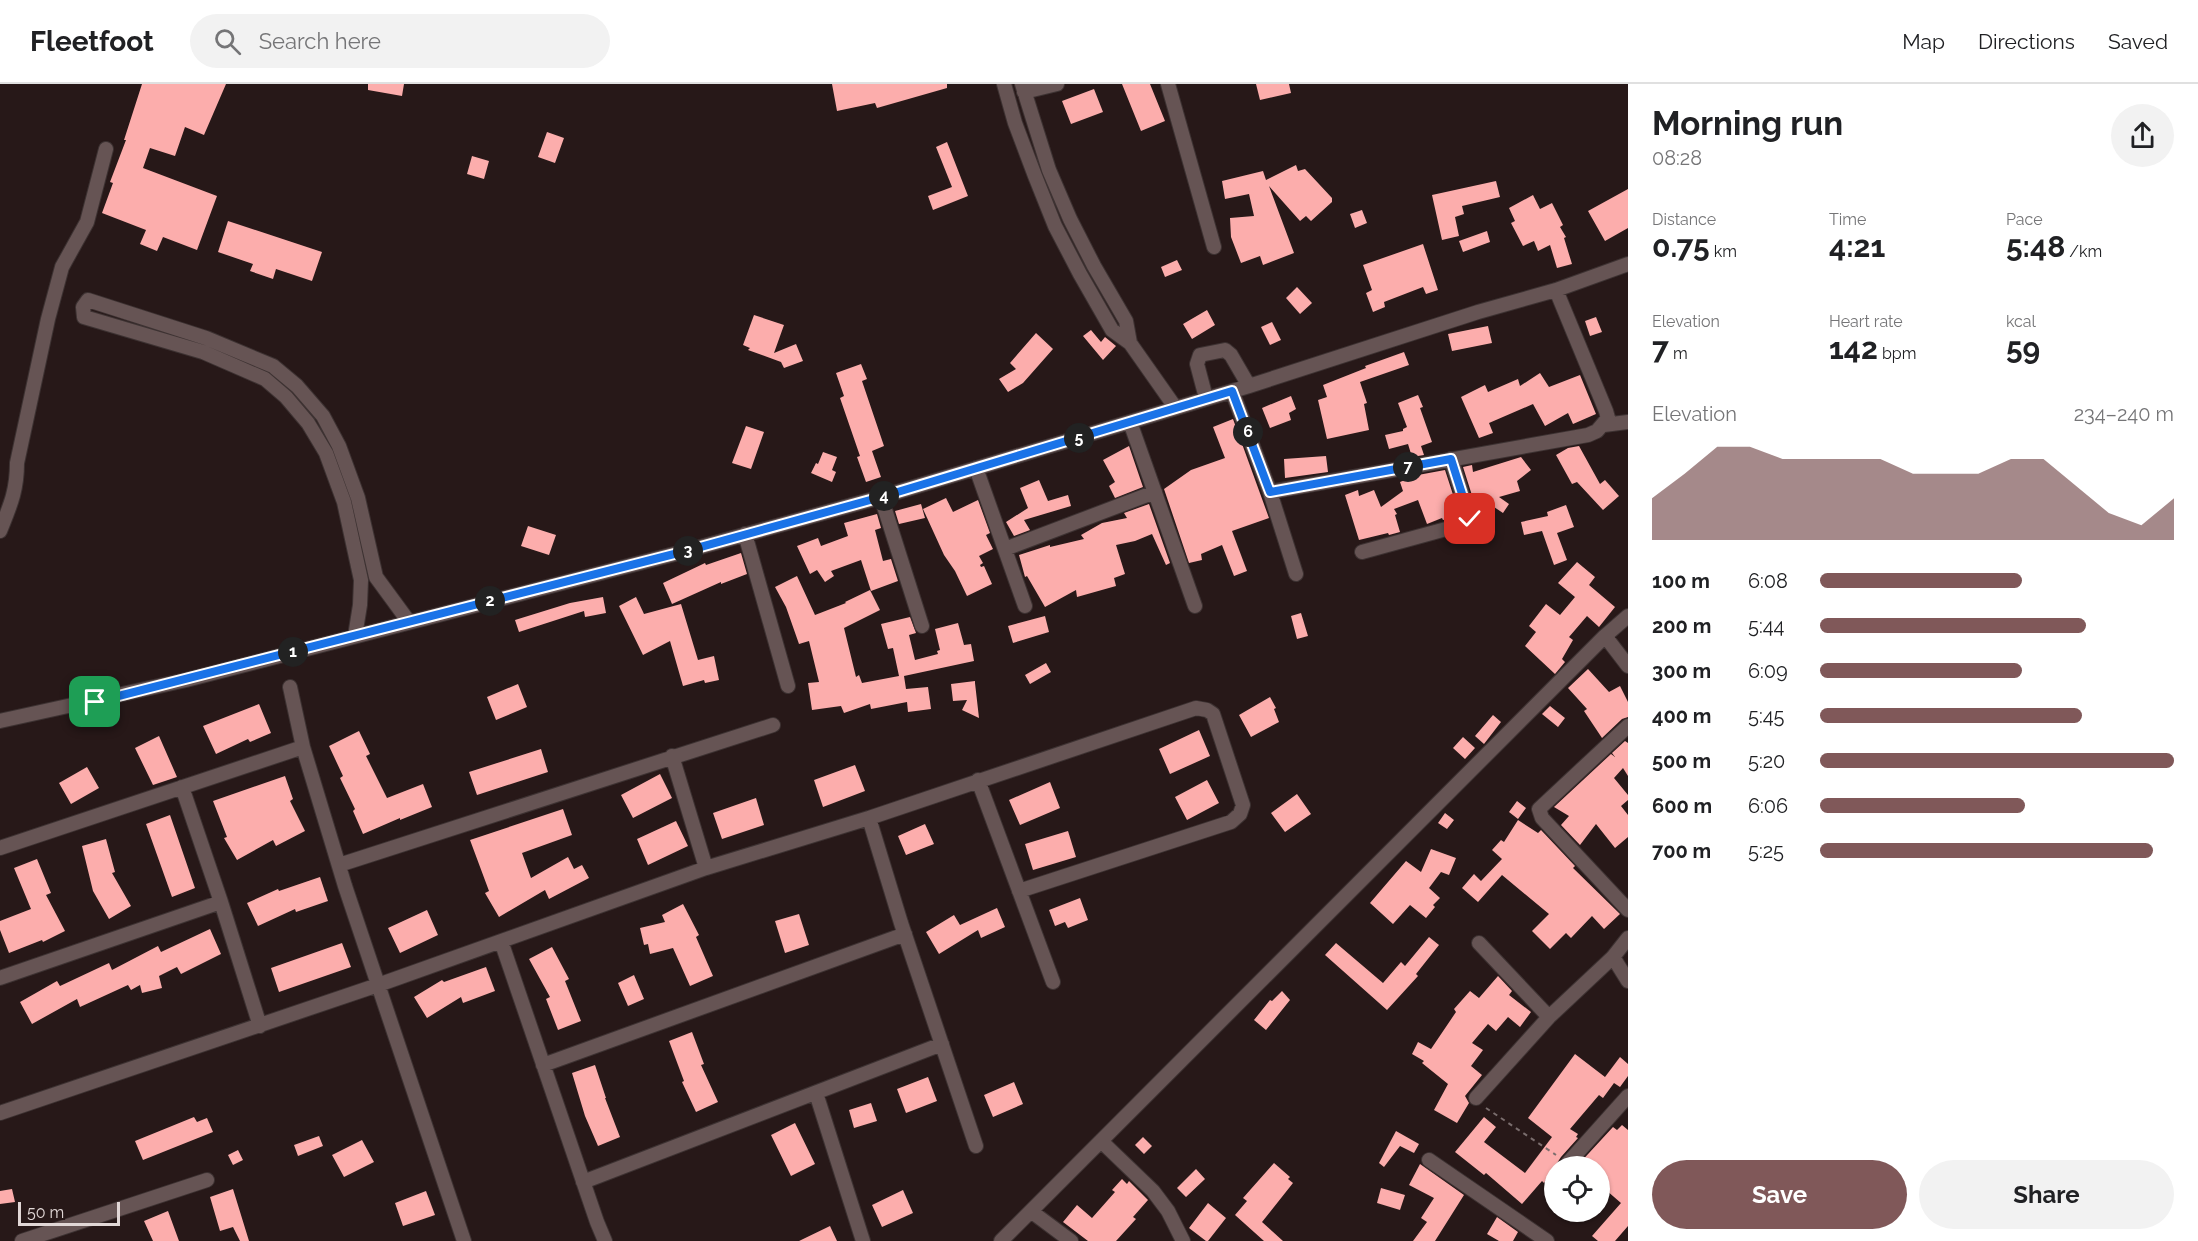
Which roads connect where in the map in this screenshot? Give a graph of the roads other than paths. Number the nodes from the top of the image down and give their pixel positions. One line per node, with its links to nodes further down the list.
1 (1004, 84): 10 (street)
2 (1057, 84): 4 (street)
3 (1168, 84): 6 (street)
4 (1023, 88): 10 (street)
5 (106, 149): 28 (street)
6 (1214, 247)
7 (1628, 264): 8 (street)
8 (1556, 290): 14 (street); 20 (street)
9 (206, 338): 11 (street); 11 (street); 12 (street)
10 (1131, 343): 17 (street)
11 (203, 352): 13 (street)
12 (273, 366): 13 (street); 21 (street)
13 (265, 379): 22 (street)
14 (1248, 386): 15 (street); 16 (street)
15 (1232, 391): 16 (street); 26 (street)
16 (1206, 398): 17 (street)
17 (1175, 407): 18 (street)
18 (1130, 422): 24 (street); 25 (street)
19 (1628, 422): 20 (street)
20 (1604, 425): 23 (street)
21 (339, 446): 22 (street); 36 (street)
22 (326, 453): 38 (street)
23 (1451, 459): 26 (street); 31 (street)
24 (976, 468): 27 (street); 30 (street)
25 (1155, 492): 30 (street); 34 (street)
26 (1270, 492): 32 (street)
27 (881, 497): 29 (street); 37 (street)
28 (0, 531)
29 (745, 534): 36 (street); 42 (street)
30 (1005, 549): 33 (street)
31 (1362, 552)
32 (1296, 574)
33 (1025, 606)
34 (1195, 606)
35 (1628, 616): 39 (street)
36 (409, 622): 38 (street)
37 (922, 626)
38 (355, 636): 43 (street)
39 (1605, 636): 40 (street); 74 (street)
40 (1628, 666)
41 (290, 687): 46 (street)
42 (788, 687)
43 (0, 721)
44 (773, 725): 47 (street)
45 (1628, 726): 56 (street)
46 (303, 747): 49 (street); 52 (street)
47 (672, 756): 52 (street); 53 (street)
48 (978, 780): 50 (street); 54 (street); 54 (street)
49 (182, 787): 51 (street); 55 (street)
50 (868, 818): 53 (street); 57 (street)
51 (0, 848)
52 (339, 865): 65 (street)
53 (706, 868): 59 (street)
54 (1019, 891): 64 (street)
55 (221, 902): 62 (street); 67 (street)
56 (1628, 910)
57 (905, 934): 68 (street); 69 (street)
58 (1628, 938): 61 (street)
59 (501, 941): 65 (street); 69 (street)
60 (1479, 943): 66 (street)
61 (1613, 957): 63 (street); 66 (street)
62 (0, 978)
63 (1628, 981)
64 (1053, 982)
65 (378, 985): 67 (street); 83 (street)
66 (1549, 1017): 72 (street)
67 (260, 1026): 73 (street)
68 (942, 1044): 70 (street); 75 (street)
69 (543, 1065): 79 (street)
70 (816, 1093): 79 (street); 85 (street)
71 (1628, 1096): 76 (street)
72 (1476, 1098)
73 (0, 1113)
74 (1101, 1141): 80 (street); 88 (street)
75 (976, 1146)
76 (1574, 1156)
77 (1429, 1160): 89 (street)
78 (207, 1180): 81 (street)
79 (583, 1182): 84 (street)
80 (1032, 1212): 86 (street); 87 (street)
81 (59, 1235): 82 (street)
82 (22, 1241)
83 (464, 1241)
84 (605, 1241)
85 (863, 1241)
86 (1001, 1241)
87 (1071, 1241)
88 (1184, 1241)
89 (1547, 1241)

